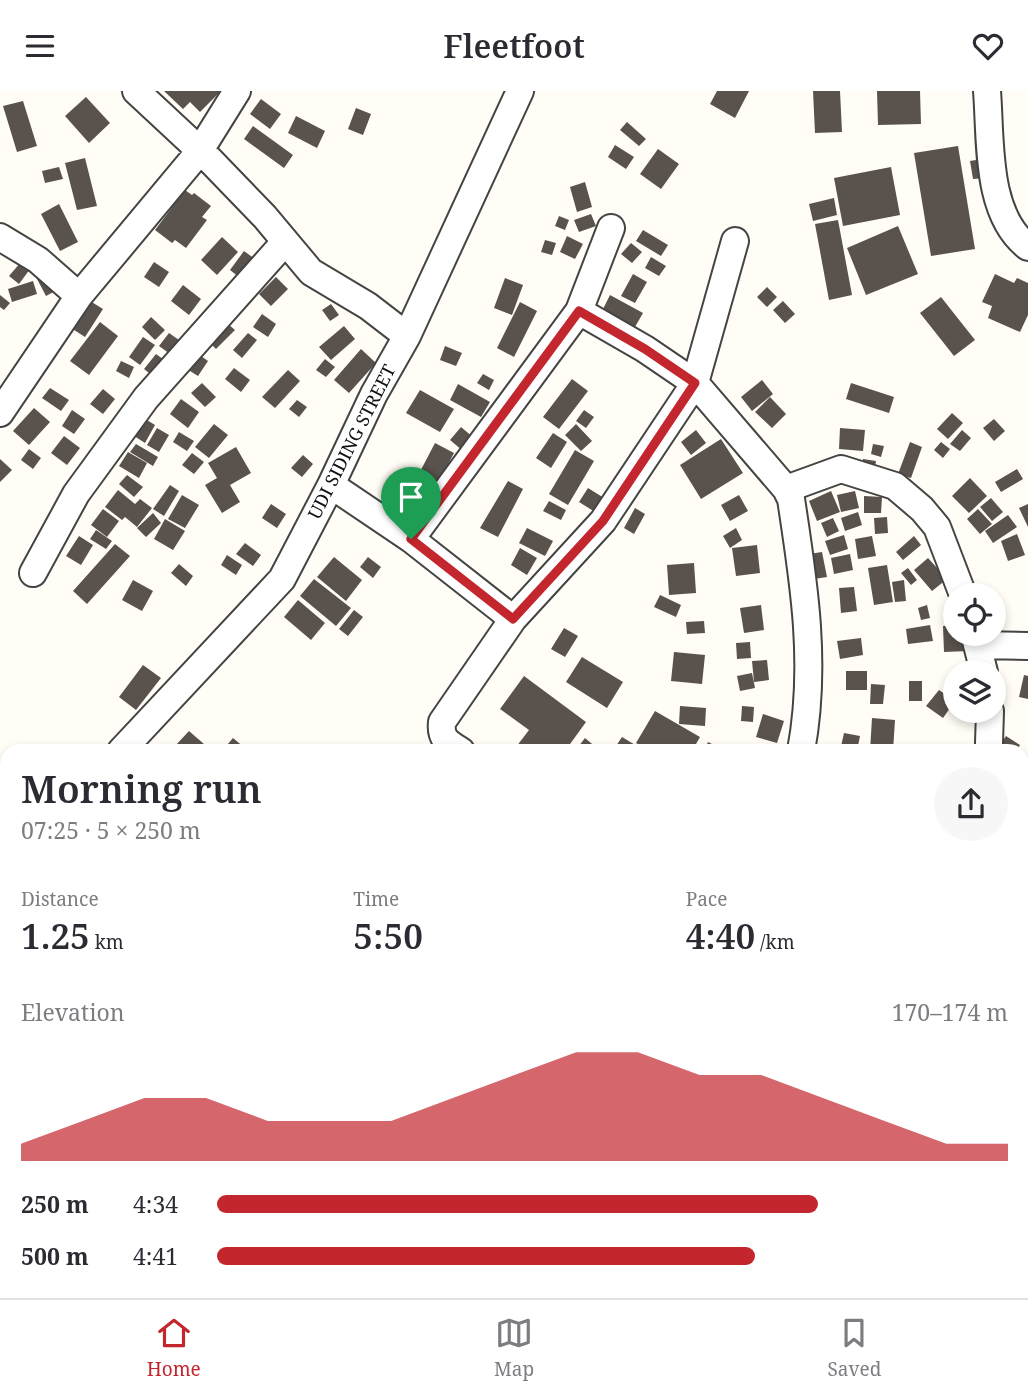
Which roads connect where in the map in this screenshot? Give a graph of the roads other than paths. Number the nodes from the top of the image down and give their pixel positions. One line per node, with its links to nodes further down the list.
1 (136, 91): 5 (street)
2 (237, 91): 5 (street)
3 (520, 91): 13 (street, UDI SIDING STREET)
4 (987, 91): 10 (street)
5 (199, 152): 9 (street); 11 (street)
6 (611, 227): 12 (street)
7 (0, 237): 11 (street)
8 (735, 241): 14 (street)
9 (285, 242): 13 (street); 19 (street)
10 (1028, 247)
11 (79, 296): 15 (street)
12 (579, 311): 14 (street); 18 (street)
13 (407, 336): 16 (street, UDI SIDING STREET)
14 (695, 383): 17 (street); 21 (street)
15 (0, 413)
16 (331, 485): 18 (street); 26 (street, UDI SIDING STREET)
17 (786, 489): 20 (street); 28 (street)
18 (411, 539): 21 (street)
19 (33, 573)
20 (958, 583)
21 (513, 619): 27 (street)
22 (1006, 643): 23 (street)
23 (1028, 646)
24 (990, 723): 25 (street)
25 (989, 743)
26 (128, 744)
27 (450, 744)
28 (802, 744)

